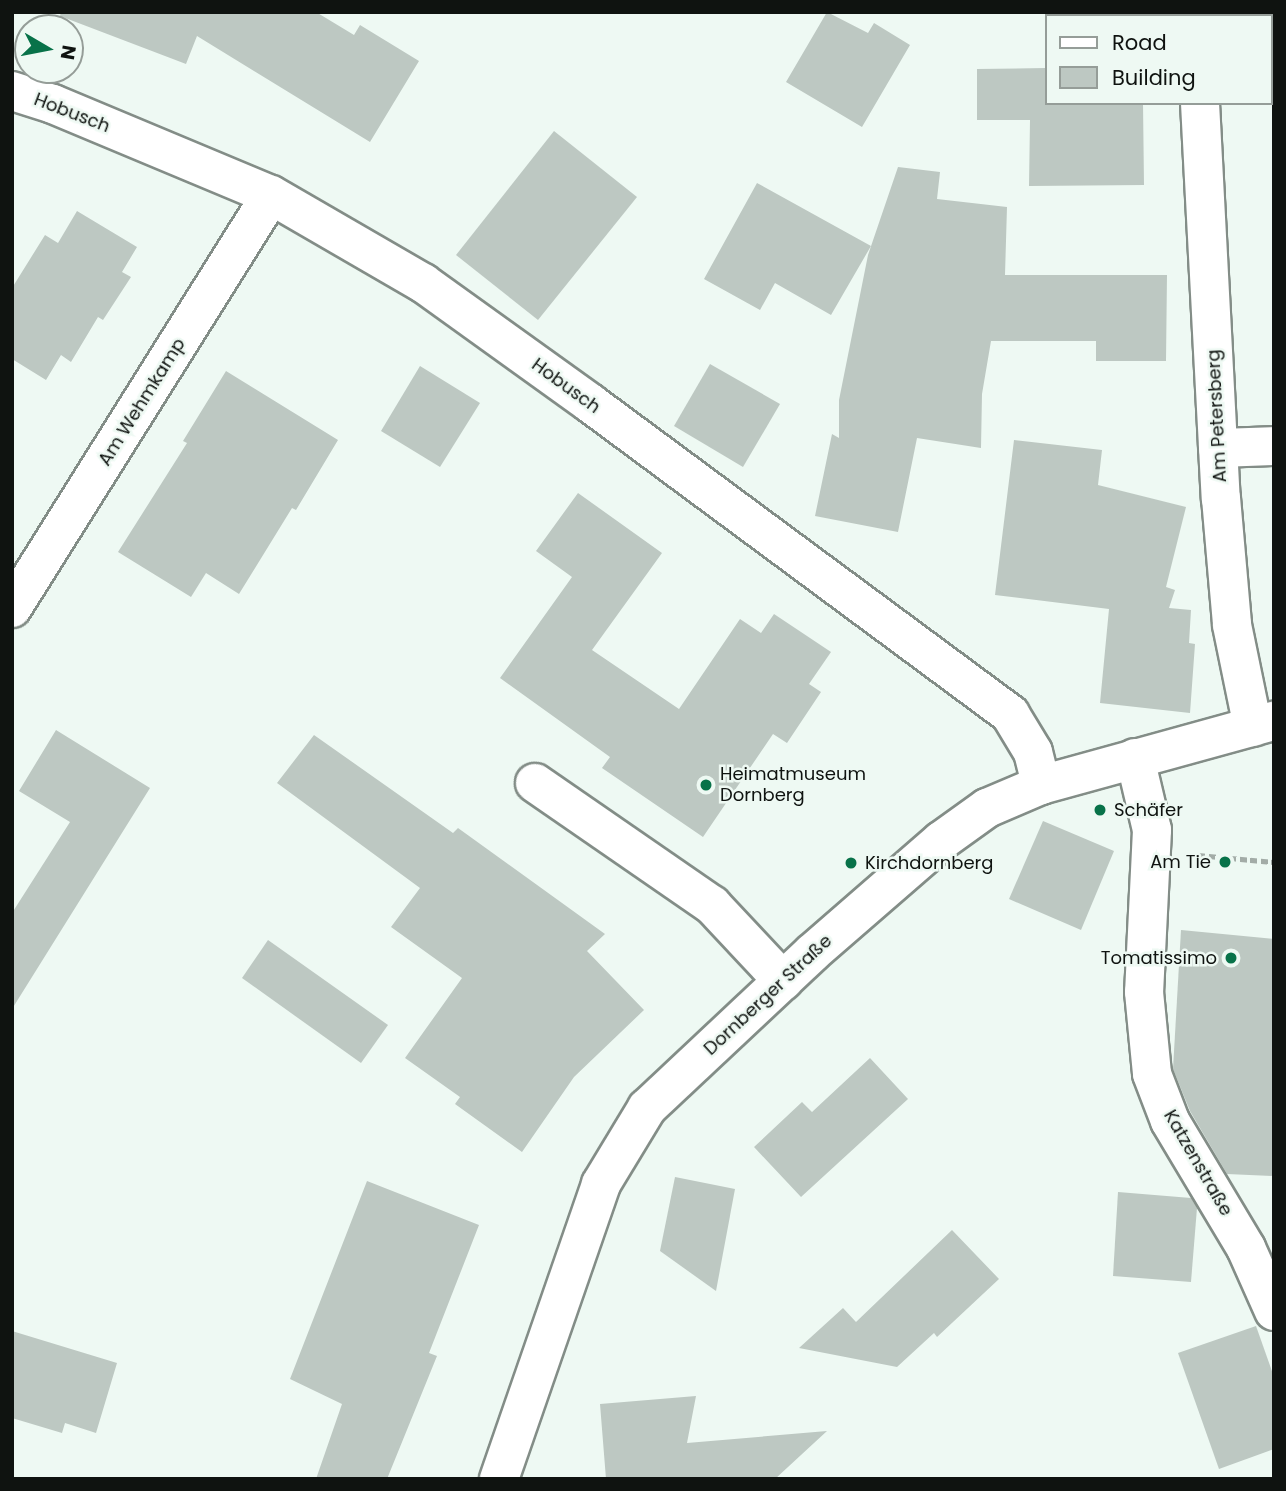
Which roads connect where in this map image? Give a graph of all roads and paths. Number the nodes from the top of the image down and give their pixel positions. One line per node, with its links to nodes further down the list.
1 (12, 91): 3 (street, Hobusch)
2 (1200, 105): 5 (street, Am Petersberg)
3 (271, 195): 6 (street, Am Wehmkamp); 10 (street, Hobusch)
4 (1274, 446): 5 (street)
5 (1218, 448): 7 (street, Am Petersberg)
6 (12, 608)
7 (1263, 724): 8 (street, Dornberger Straße)
8 (1135, 758): 10 (street, Dornberger Straße); 11 (street, Katzenstraße)
9 (535, 783): 13 (street)
10 (1041, 785): 13 (street, Dornberger Straße)
11 (1152, 851): 12 (path); 14 (street, Katzenstraße)
12 (1274, 862)
13 (783, 981): 15 (street, Dornberger Straße)
14 (1274, 1311)
15 (499, 1479)

